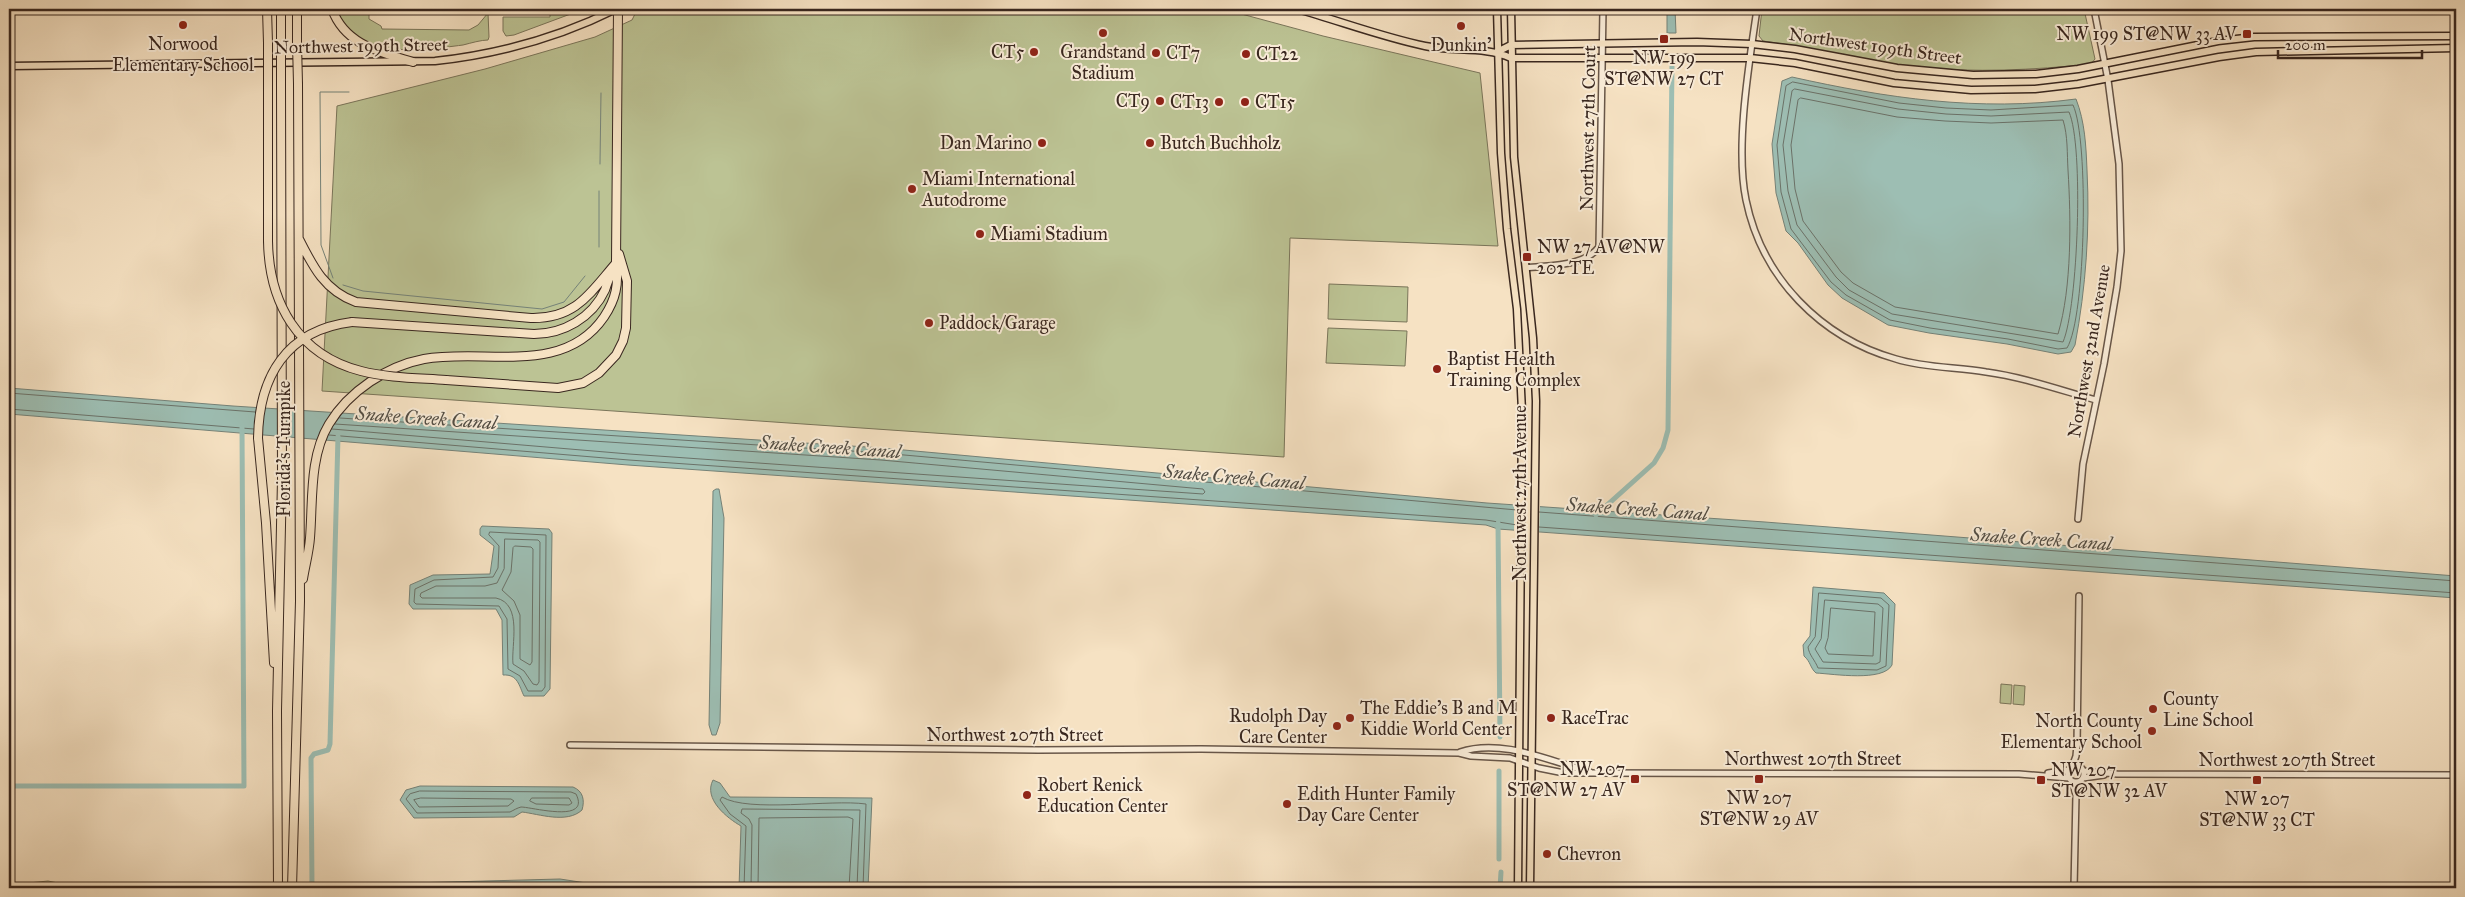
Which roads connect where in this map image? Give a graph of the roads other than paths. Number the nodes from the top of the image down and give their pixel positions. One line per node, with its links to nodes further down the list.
1 (267, 9): 28 (highway, bridge)
2 (281, 9): 37 (highway, Florida's Turnpike, bridge)
3 (297, 9): 27 (highway, Florida's Turnpike, bridge)
4 (332, 9): 21 (highway)
5 (618, 9): 21 (main road, Northwest 199th Street); 28 (highway)
6 (1297, 9): 17 (main road, Northwest 199th Street)
7 (1497, 9): 17 (main road, Northwest 27th Avenue)
8 (1511, 9): 15 (main road, Northwest 27th Avenue)
9 (1602, 9): 13 (street, Northwest 27th Court)
10 (1757, 9): 14 (street)
11 (2094, 9): 22 (street, Northwest 32nd Avenue)
12 (2456, 36): 22 (main road, Northwest 199th Street)
13 (1603, 43): 14 (main road, Northwest 199th Street); 15 (main road, Northwest 199th Street); 19 (street, Northwest 27th Court)
14 (1752, 44): 20 (street); 22 (main road, Northwest 199th Street)
15 (1511, 45): 17 (main road, Northwest 199th Street); 18 (main road, Northwest 27th Avenue)
16 (2456, 48): 24 (main road, Northwest 199th Street)
17 (1497, 52): 18 (main road, Northwest 199th Street); 26 (main road, Northwest 27th Avenue)
18 (1512, 58): 19 (main road, Northwest 199th Street); 25 (main road, Northwest 27th Avenue)
19 (1603, 58): 20 (main road, Northwest 199th Street); 30 (street, Northwest 27th Court)
20 (1750, 58): 24 (main road, Northwest 199th Street); 33 (street)
21 (413, 62): 23 (main road, Northwest 199th Street)
22 (2105, 65): 24 (street, Northwest 32nd Avenue)
23 (9, 66)
24 (2108, 80): 33 (street, Northwest 32nd Avenue)
25 (1518, 196): 26 (main road); 30 (main road, Northwest 27th Avenue)
26 (1504, 197): 31 (main road, Northwest 27th Avenue)
27 (298, 237): 29 (highway); 36 (highway, Florida's Turnpike)
28 (617, 247): 29 (highway)
29 (616, 263): 36 (highway); 37 (highway, bridge)
30 (1526, 268): 32 (main road, Northwest 27th Avenue)
31 (1518, 338): 32 (main road); 39 (main road, Northwest 27th Avenue)
32 (1533, 338): 41 (main road, Northwest 27th Avenue)
33 (2096, 400): 34 (street, Northwest 32nd Avenue)
34 (2078, 519)
35 (2079, 596): 42 (street)
36 (300, 601): 57 (highway, Florida's Turnpike)
37 (277, 712): 56 (highway, Florida's Turnpike)
38 (570, 745): 40 (street, Northwest 207th Street)
39 (1518, 751): 40 (street, Northwest 207th Street); 41 (street, Northwest 207th Street); 43 (main road, Northwest 27th Avenue)
40 (1459, 752): 43 (street, Northwest 207th Street)
41 (1532, 756): 44 (main road, Northwest 27th Avenue); 47 (street, Northwest 207th Street)
42 (2076, 756): 45 (street); 46 (street)
43 (1518, 761): 44 (street, Northwest 207th Street); 54 (main road, Northwest 27th Avenue)
44 (1532, 766): 47 (street, Northwest 207th Street); 55 (main road, Northwest 27th Avenue)
45 (2070, 768): 46 (street, Northwest 207th Street); 48 (street, Northwest 207th Street); 52 (street)
46 (2083, 769): 49 (street, Northwest 207th Street); 51 (street)
47 (1593, 773): 48 (street, Northwest 207th Street)
48 (2033, 774): 52 (street, Northwest 207th Street)
49 (2117, 774): 50 (street, Northwest 207th Street); 51 (street, Northwest 207th Street)
50 (2456, 775)
51 (2082, 779): 52 (street, Northwest 207th Street); 53 (street)
52 (2070, 780): 53 (street)
53 (2076, 795): 60 (street)
54 (1518, 865): 55 (main road); 58 (main road, Northwest 27th Avenue)
55 (1530, 865): 59 (main road, Northwest 27th Avenue)
56 (278, 888)
57 (292, 888)
58 (1518, 888)
59 (1530, 888)
60 (2074, 888)

